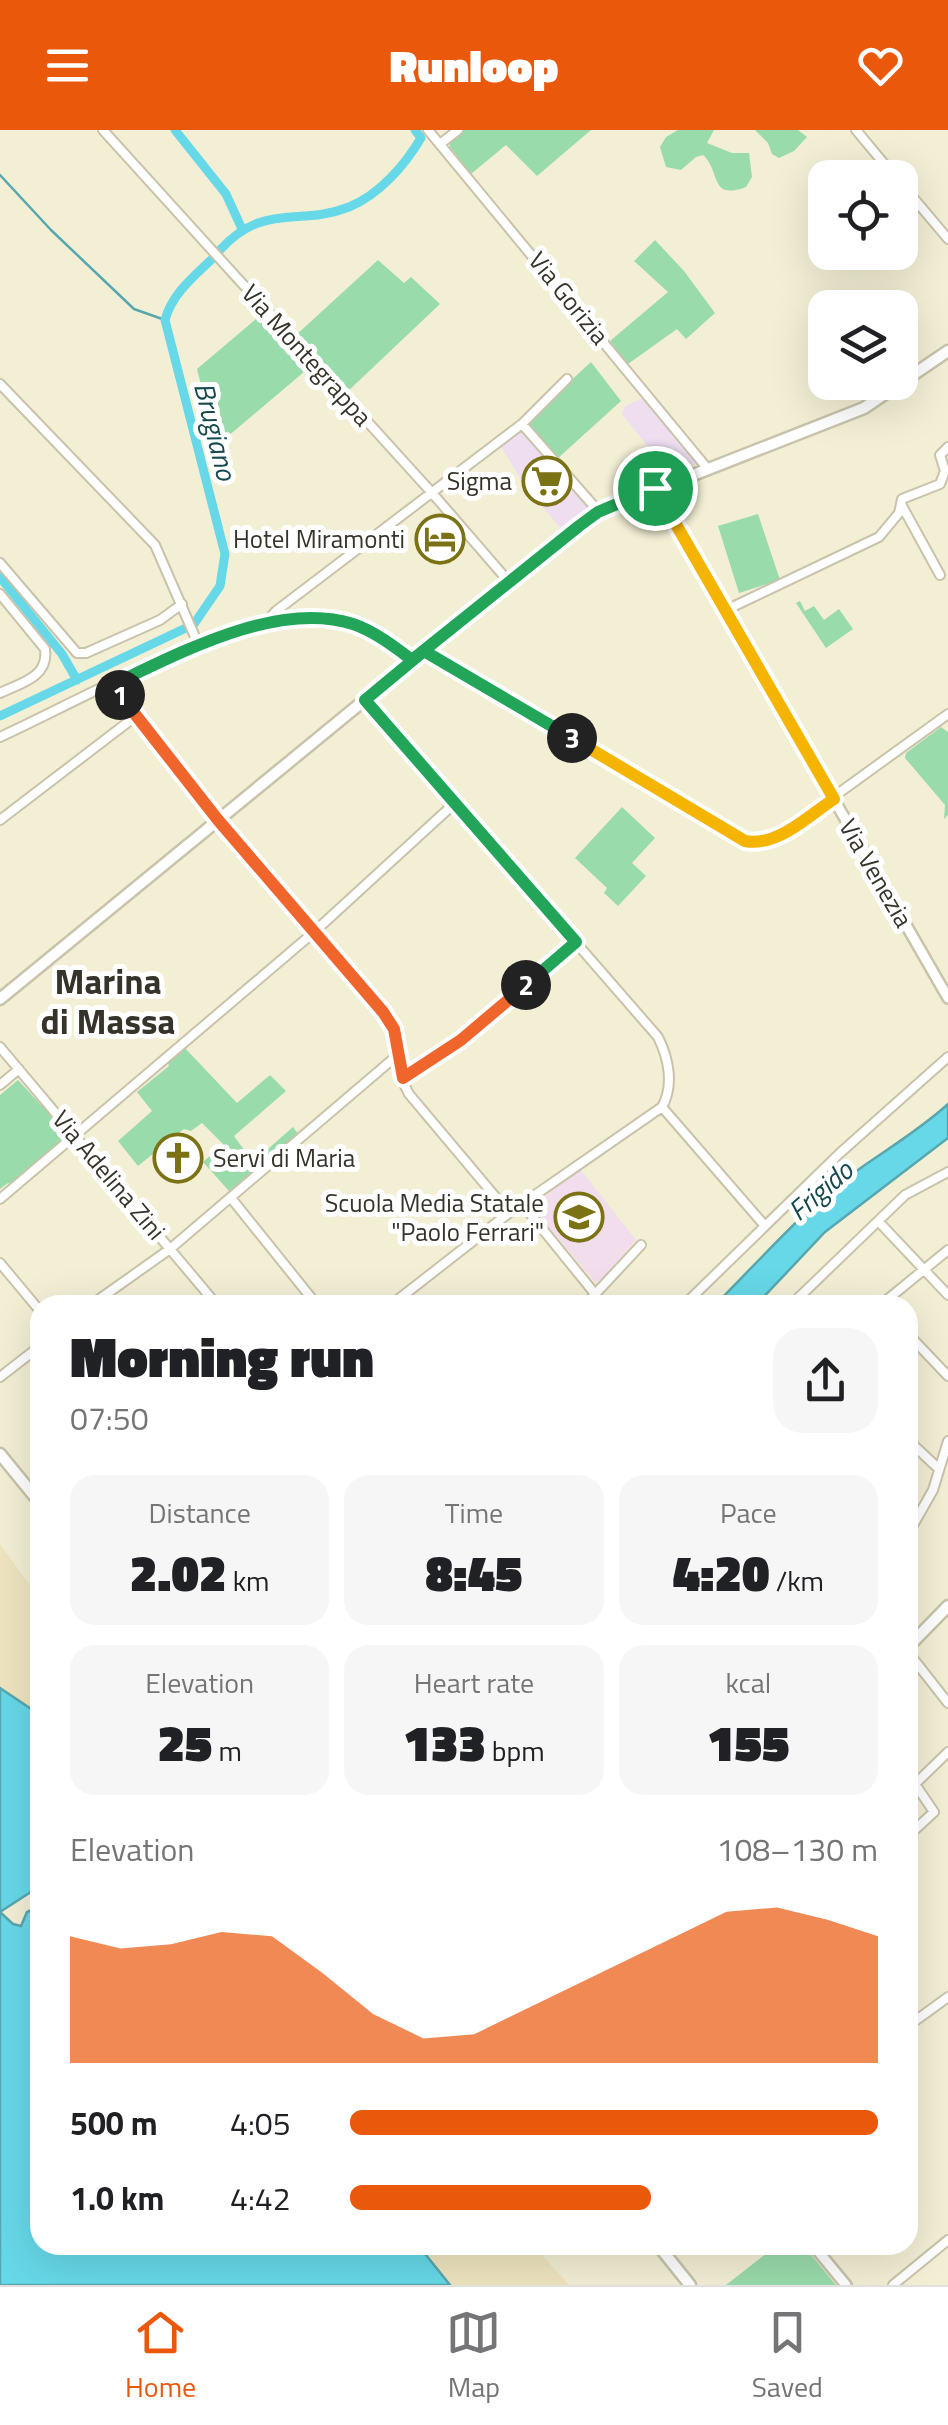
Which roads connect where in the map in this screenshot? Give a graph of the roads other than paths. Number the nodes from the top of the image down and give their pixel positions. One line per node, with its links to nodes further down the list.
1 (103, 130): 18 (street, Via Montegrappa)
2 (428, 130): 5 (street, Via Gorizia)
3 (458, 130): 5 (street)
4 (856, 130): 6 (street)
5 (440, 144): 16 (street, Via Gorizia)
6 (881, 160)
7 (918, 204): 8 (street)
8 (948, 239)
9 (948, 350): 16 (main road)
10 (568, 379): 14 (street)
11 (0, 384): 12 (street)
12 (12, 396): 13 (street); 25 (street)
13 (0, 404)
14 (522, 424): 18 (street); 20 (street)
15 (948, 447): 19 (street)
16 (708, 468): 17 (main road)
17 (655, 488): 20 (main road); 26 (street, Via Venezia)
18 (433, 494): 23 (street, Via Montegrappa); 27 (street)
19 (901, 504): 22 (street); 26 (street)
20 (598, 512): 23 (main road)
21 (0, 563): 25 (street)
22 (940, 576)
23 (509, 582): 29 (main road)
24 (0, 594): 32 (street)
25 (182, 604): 28 (street)
26 (726, 610): 37 (street, Via Venezia)
27 (265, 624): 28 (street); 30 (street)
28 (197, 642): 31 (street)
29 (424, 651): 30 (main road); 37 (street)
30 (412, 660): 33 (main road)
31 (112, 685): 35 (street); 36 (street)
32 (0, 693)
33 (365, 700): 38 (street); 40 (main road)
34 (948, 714): 37 (street)
35 (136, 716): 39 (street); 40 (street)
36 (0, 737)
37 (834, 799): 43 (street, Via Venezia)
38 (456, 802): 41 (street); 42 (street)
39 (0, 820)
40 (218, 820): 41 (street); 44 (main road)
41 (313, 933): 46 (street); 52 (street)
42 (576, 942): 49 (street); 51 (street)
43 (948, 998)
44 (0, 999)
45 (0, 1047): 48 (street, Via Adelina Zini)
46 (400, 1053): 49 (street); 54 (street)
47 (948, 1057): 59 (street)
48 (19, 1069): 50 (street); 52 (street, Via Adelina Zini)
49 (403, 1078): 57 (street)
50 (0, 1084)
51 (662, 1108): 56 (street); 59 (street)
52 (77, 1135): 55 (street); 61 (street, Via Adelina Zini)
53 (948, 1172): 58 (street)
54 (232, 1198): 61 (street); 68 (street)
55 (0, 1199)
56 (523, 1205): 57 (street); 65 (street)
57 (510, 1212): 69 (street)
58 (878, 1222): 64 (street); 71 (street)
59 (765, 1226): 70 (street)
60 (641, 1245): 65 (street)
61 (170, 1249): 66 (street); 67 (street, Via Adelina Zini)
62 (948, 1250): 64 (street)
63 (0, 1263): 74 (street)
64 (924, 1270): 72 (street); 73 (street)
65 (595, 1294)
66 (105, 1295)
67 (209, 1295)
68 (309, 1295)
69 (404, 1295)
70 (694, 1295)
71 (802, 1295)
72 (893, 1295)
73 (948, 1295)
74 (30, 1298)
75 (918, 1344): 77 (street)
76 (30, 1354): 78 (street)
77 (948, 1376)
78 (0, 1378)
79 (948, 1441): 82 (street)
80 (918, 1449): 82 (street)
81 (0, 1454): 83 (main road)
82 (939, 1468): 84 (street)
83 (30, 1491)
84 (918, 1519)
85 (948, 1606): 86 (main road)
86 (918, 1639)
87 (918, 1663): 88 (street)
88 (948, 1703)
89 (948, 1752): 90 (street)
90 (918, 1781)
91 (918, 1788): 92 (street)
92 (918, 1827)
93 (948, 1996): 94 (street)
94 (918, 2018)
95 (948, 2240): 100 (street)
96 (666, 2255): 98 (main road)
97 (822, 2255): 99 (street)
98 (690, 2285)
99 (846, 2285)
100 (893, 2285)

